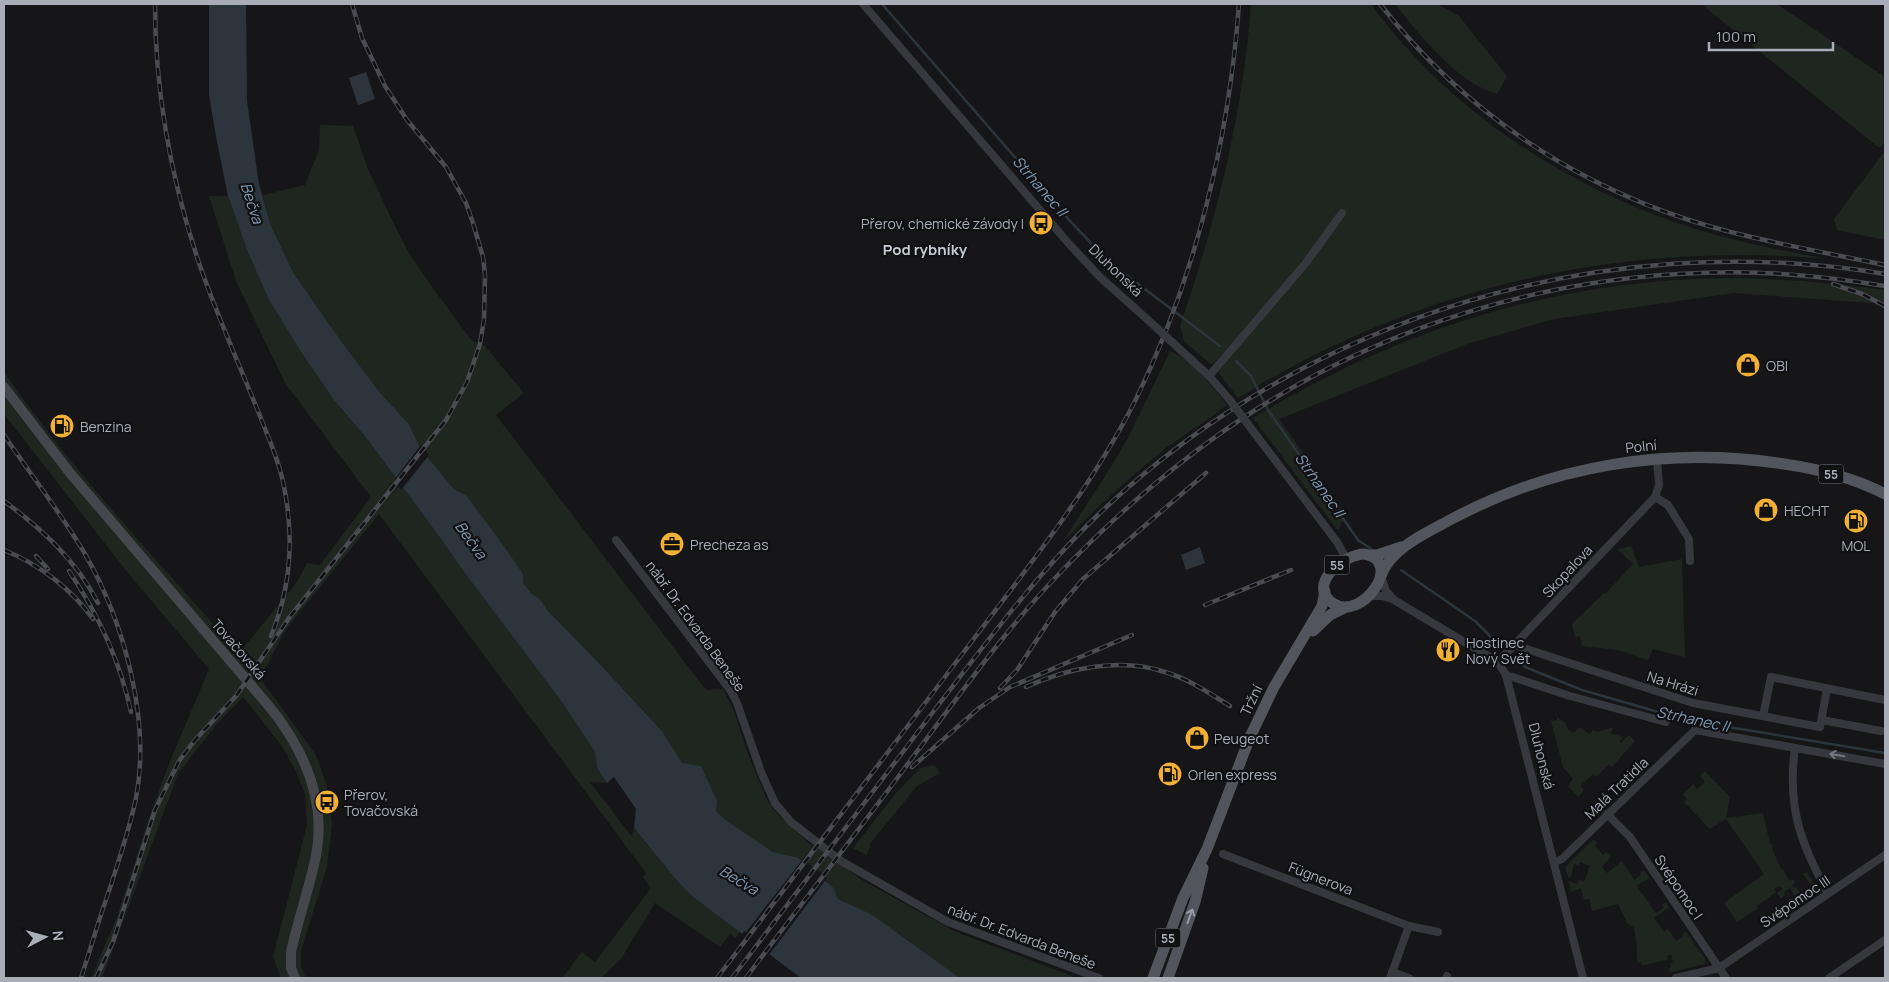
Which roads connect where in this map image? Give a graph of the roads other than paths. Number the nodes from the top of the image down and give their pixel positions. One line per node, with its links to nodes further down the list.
1 (863, 4): 3 (street, Dluhonská, bridge)
2 (1342, 213): 3 (street)
3 (1209, 376): 11 (street, Dluhonská, bridge)
4 (4, 387): 41 (main road, Tovačovská)
5 (1657, 459): 6 (main road, Polní / 55); 7 (street); 9 (main road, Polní / 55)
6 (1885, 494)
7 (1655, 498): 12 (street); 18 (street, Skopalova)
8 (616, 540): 42 (street, nábř. Dr. Edvarda Beneše)
9 (1412, 543): 10 (main road, Polní / 55); 13 (main road, Polní / 55)
10 (1368, 555): 11 (main road, 55); 13 (main road, Dluhonská / 55)
11 (1346, 558): 14 (main road, 55)
12 (1690, 561)
13 (1381, 576): 15 (main road, 55); 16 (street, Dluhonská)
14 (1325, 591): 17 (main road, 55); 19 (main road, Tržní / 55)
15 (1369, 596): 16 (street, Dluhonská); 17 (main road, 55)
16 (1394, 600): 20 (street, Dluhonská)
17 (1347, 607): 19 (main road, Tržní / 55)
18 (1514, 645): 20 (street, Skopalova); 24 (street, Na Hrázi)
19 (1296, 651): 31 (main road, Tržní / 55)
20 (1498, 662): 21 (street, Dluhonská)
21 (1506, 675): 26 (street); 34 (street, Dluhonská)
22 (1827, 689): 23 (street); 24 (street); 25 (street)
23 (1885, 700)
24 (1763, 716): 25 (street, Na Hrázi)
25 (1822, 720): 27 (street, Na Hrázi)
26 (1666, 722)
27 (1881, 731)
28 (1795, 748): 29 (street, one-way to 28); 30 (street, Malá Tratidla); 35 (street)
29 (1885, 764)
30 (1607, 814): 34 (street, Malá Tratidla); 39 (street, Svépomoc I)
31 (1207, 849): 43 (main road, Tržní / 55); 44 (main road, Tržní / 55, one-way to 31)
32 (1223, 854): 36 (street, Fügnerova)
33 (1885, 855): 35 (street, Svépomoc III)
34 (1554, 862): 46 (street, Dluhonská)
35 (1828, 893): 39 (street, Svépomoc III)
36 (1409, 926): 37 (street, Fügnerova); 40 (street)
37 (1438, 932)
38 (1885, 940): 49 (street)
39 (1719, 968): 47 (street); 48 (street, Svépomoc I)
40 (1391, 975): 45 (street)
41 (296, 978)
42 (1099, 978)
43 (1153, 978)
44 (1168, 978)
45 (1409, 978)
46 (1583, 978)
47 (1676, 978)
48 (1726, 978)
49 (1829, 978)

